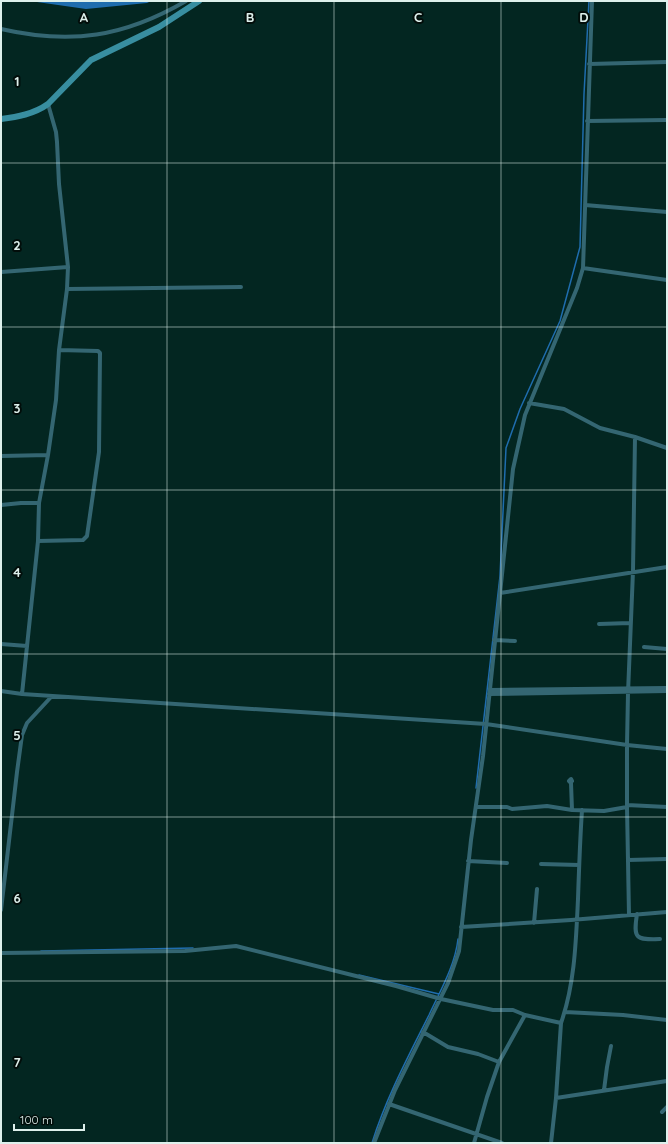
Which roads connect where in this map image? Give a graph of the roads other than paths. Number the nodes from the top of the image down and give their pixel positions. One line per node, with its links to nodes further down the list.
1 (186, 1): 4 (street)
2 (199, 1): 7 (street)
3 (592, 1): 6 (street)
4 (1, 29)
5 (667, 62): 6 (street)
6 (589, 64): 10 (street)
7 (48, 104): 8 (street); 13 (street)
8 (1, 119)
9 (667, 120): 10 (street)
10 (587, 121): 11 (street)
11 (585, 205): 12 (street); 14 (street)
12 (667, 212)
13 (68, 267): 15 (street); 18 (street)
14 (583, 268): 16 (street); 20 (street)
15 (1, 272)
16 (667, 280)
17 (241, 287): 18 (street)
18 (67, 289): 19 (street)
19 (59, 350): 23 (street); 27 (street)
20 (529, 403): 21 (street); 30 (street)
21 (635, 437): 22 (street); 29 (street)
22 (667, 448)
23 (48, 455): 24 (street); 25 (street)
24 (1, 456)
25 (39, 503): 26 (street); 27 (street)
26 (1, 505)
27 (38, 541): 36 (street)
28 (667, 567): 29 (street)
29 (633, 571): 30 (street); 31 (street)
30 (500, 593): 33 (street)
31 (630, 623): 32 (street); 41 (street)
32 (599, 624)
33 (494, 640): 34 (street); 42 (street)
34 (515, 641)
35 (1, 644): 36 (street)
36 (27, 646): 43 (street)
37 (644, 647): 38 (street)
38 (667, 649)
39 (667, 690): 41 (street)
40 (1, 691): 43 (street)
41 (628, 691): 42 (street); 46 (street)
42 (489, 692): 45 (street)
43 (22, 694): 44 (street)
44 (52, 696): 45 (street); 55 (street)
45 (481, 724): 46 (street); 50 (street)
46 (627, 745): 47 (street); 49 (street)
47 (667, 749)
48 (572, 781): 52 (street)
49 (627, 806): 51 (street); 53 (street); 57 (street)
50 (476, 807): 52 (street); 58 (street)
51 (667, 807)
52 (572, 810): 53 (street)
53 (582, 810): 61 (street)
54 (1, 858): 55 (street)
55 (7, 859): 63 (street)
56 (667, 859): 57 (street)
57 (628, 860): 67 (street)
58 (468, 861): 59 (street); 70 (street)
59 (507, 863)
60 (541, 864): 61 (street)
61 (579, 865): 68 (street)
62 (536, 889): 69 (street)
63 (1, 903): 64 (street)
64 (1, 910)
65 (667, 912): 66 (street)
66 (637, 914): 67 (street); 71 (street)
67 (629, 915): 68 (street)
68 (577, 920): 69 (street); 74 (street)
69 (534, 923): 70 (street)
70 (461, 927): 73 (street)
71 (660, 940)
72 (1, 952): 73 (street)
73 (439, 998): 75 (street); 78 (street)
74 (565, 1012): 76 (street); 77 (street)
75 (525, 1015): 77 (street); 80 (street)
76 (667, 1020)
77 (561, 1023): 83 (street)
78 (424, 1032): 80 (street); 84 (street)
79 (611, 1046): 82 (street)
80 (500, 1062): 87 (street)
81 (667, 1081): 82 (street)
82 (604, 1090): 83 (street)
83 (556, 1098): 91 (street)
84 (389, 1104): 87 (street); 88 (street)
85 (667, 1107): 86 (street)
86 (662, 1112)
87 (477, 1133): 89 (street); 90 (street)
88 (374, 1143)
89 (474, 1143)
90 (502, 1143)
91 (551, 1143)

